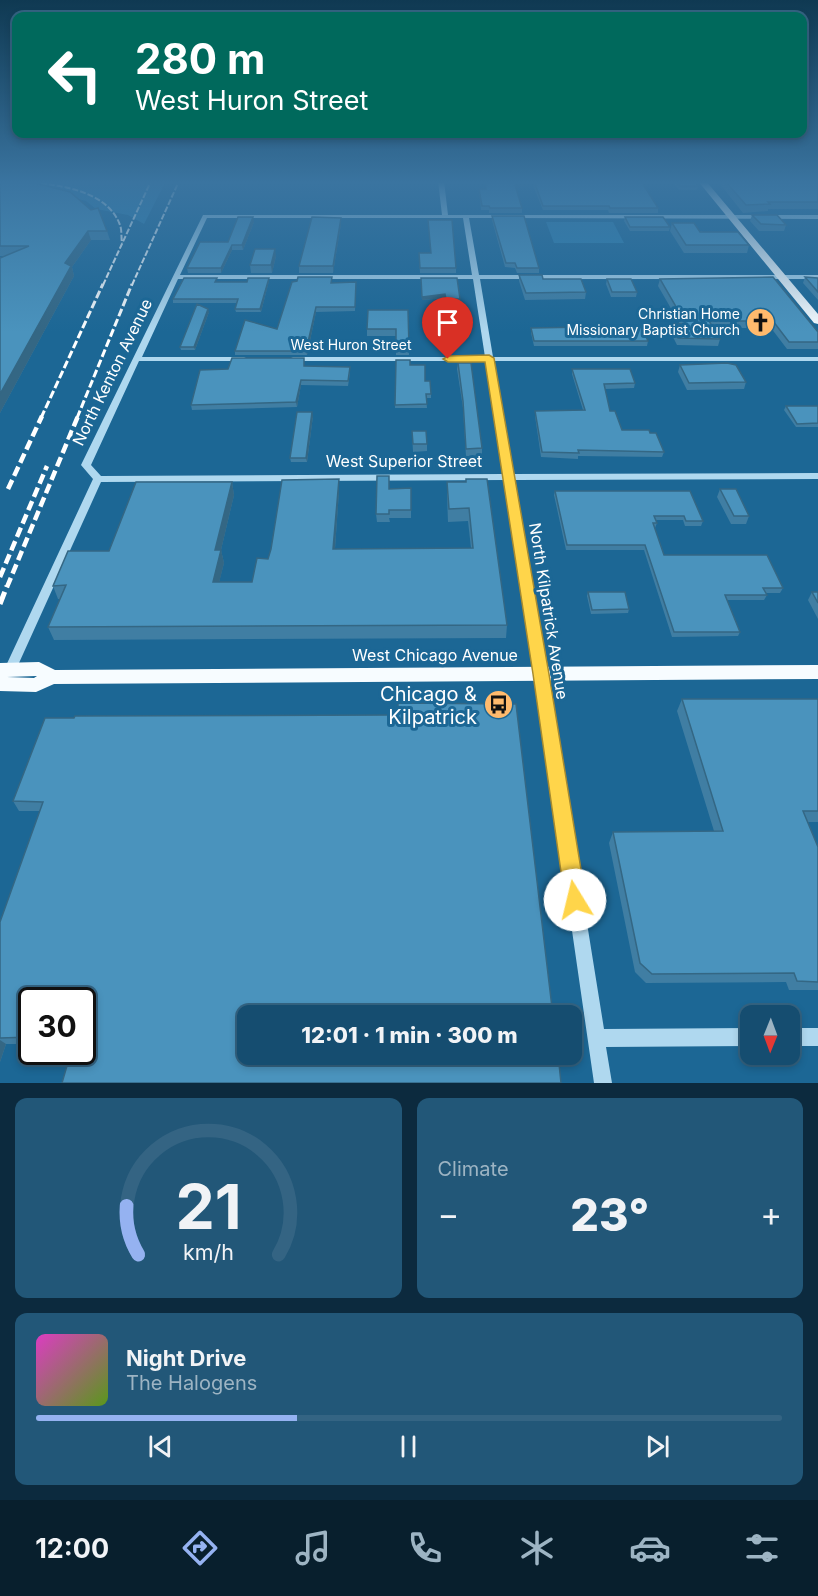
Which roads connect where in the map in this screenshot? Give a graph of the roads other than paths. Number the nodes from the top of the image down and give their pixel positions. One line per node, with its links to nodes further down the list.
1 (197, 232): 4 (street, North Kenton Avenue)
2 (468, 232): 5 (street, North Kilpatrick Avenue)
3 (745, 232): 6 (main road)
4 (175, 277): 5 (street); 13 (street, North Kenton Avenue)
5 (476, 277): 6 (street); 9 (street, North Kilpatrick Avenue)
6 (782, 277): 7 (street); 8 (main road)
7 (818, 277)
8 (818, 321)
9 (489, 358): 11 (street, West Huron Street); 12 (street, West Huron Street); 14 (street, North Kilpatrick Avenue)
10 (256, 359): 13 (street)
11 (280, 359)
12 (818, 359)
13 (136, 360): 16 (street, North Kenton Avenue)
14 (509, 476): 15 (street, West Superior Street); 16 (street, West Superior Street); 18 (street, North Kilpatrick Avenue)
15 (818, 476)
16 (98, 479): 19 (street)
17 (818, 672): 18 (main road, West Chicago Avenue)
18 (541, 674): 19 (main road, West Chicago Avenue); 23 (street, North Kilpatrick Avenue)
19 (3, 675)
20 (740, 1037): 23 (street)
21 (800, 1037): 22 (street)
22 (818, 1037)
23 (596, 1038): 24 (street, North Kilpatrick Avenue)
24 (603, 1083)

